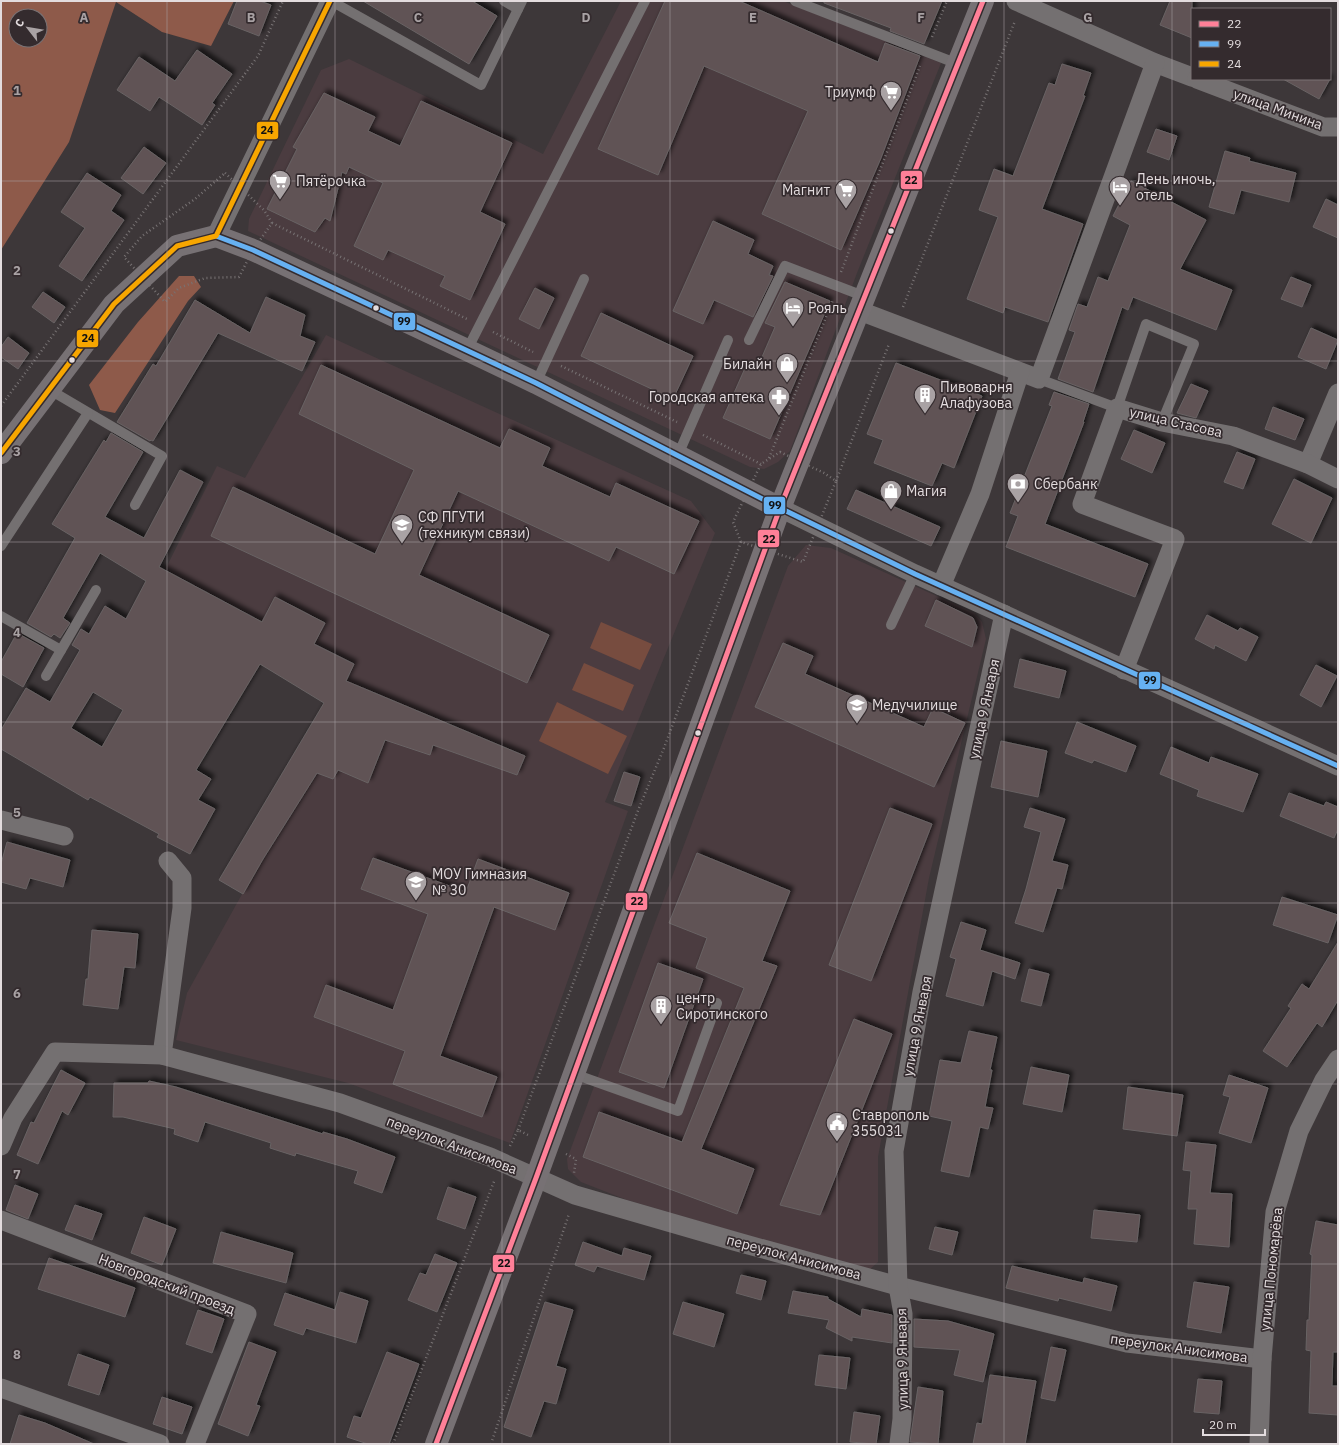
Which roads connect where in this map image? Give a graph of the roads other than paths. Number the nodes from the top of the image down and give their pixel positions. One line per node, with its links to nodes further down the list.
1 (330, 1): 7 (lane); 13 (street)
2 (504, 1): 7 (lane)
3 (645, 1): 18 (lane)
4 (795, 1): 9 (lane)
5 (983, 1): 9 (main road)
6 (1016, 1): 8 (street)
7 (520, 5)
8 (1155, 63): 10 (street); 20 (street)
9 (958, 64): 15 (main road)
10 (1191, 77)
11 (1200, 80): 12 (street, улица Минина)
12 (1338, 127)
13 (216, 236): 18 (main road); 22 (main road)
14 (584, 279): 21 (lane)
15 (863, 304): 17 (lane); 19 (street); 32 (main road)
16 (728, 340): 28 (lane)
17 (749, 340)
18 (467, 350): 21 (main road)
19 (1020, 372): 20 (street); 35 (street)
20 (1039, 379): 24 (lane)
21 (536, 383): 28 (main road)
22 (50, 390): 25 (lane); 27 (main road)
23 (1338, 393): 29 (street)
24 (1117, 408): 26 (street, улица Стасова); 26 (lane); 41 (street, улица Стасова)
25 (88, 413): 31 (lane); 33 (lane)
26 (1162, 422): 29 (street, улица Стасова)
27 (1, 453)
28 (678, 455): 32 (main road)
29 (1308, 464): 30 (street, улица Стасова)
30 (1338, 479)
31 (135, 505)
32 (780, 508): 34 (street); 50 (main road)
33 (1, 546)
34 (914, 574): 35 (street); 39 (lane)
35 (941, 586): 37 (street)
36 (96, 590): 40 (lane)
37 (1004, 614): 41 (street); 54 (street, улица 9 Января)
38 (1, 616): 40 (lane)
39 (891, 625)
40 (61, 650): 42 (lane)
41 (1124, 670): 43 (street)
42 (46, 676)
43 (1338, 766)
44 (1, 820): 45 (street)
45 (64, 836)
46 (168, 861): 48 (street)
47 (717, 1003): 50 (lane)
48 (162, 1055): 51 (street, переулок Анисимова); 52 (street, переулок Анисимова)
49 (1338, 1059): 55 (street, улица Пономарёва)
50 (574, 1074): 52 (main road)
51 (1, 1146)
52 (536, 1178): 54 (street, переулок Анисимова); 59 (main road)
53 (1, 1220): 58 (street, Новгородский проезд)
54 (898, 1286): 55 (street, переулок Анисимова); 60 (street, улица 9 Января)
55 (1262, 1359): 61 (street, улица Пономарёва)
56 (1, 1388): 57 (street)
57 (160, 1444)
58 (194, 1444)
59 (436, 1444)
60 (898, 1444)
61 (1259, 1444)

